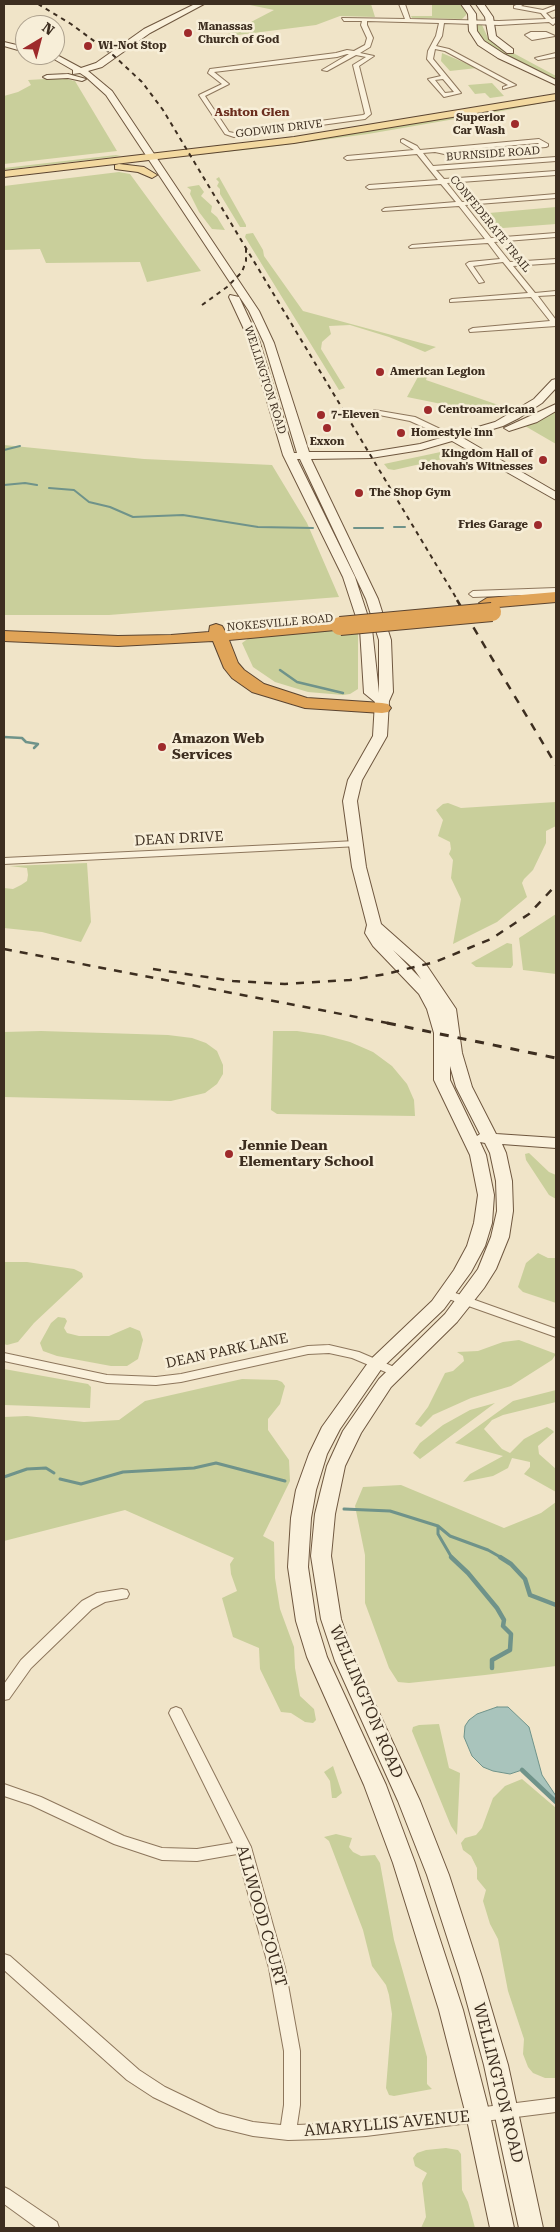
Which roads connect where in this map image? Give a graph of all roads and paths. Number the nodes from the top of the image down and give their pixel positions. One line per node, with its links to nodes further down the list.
1 (189, 4): 23 (street)
2 (200, 4): 23 (main road)
3 (402, 4): 11 (street)
4 (465, 4): 14 (main road)
5 (480, 4): 15 (main road)
6 (521, 4): 9 (street)
7 (552, 4): 8 (street)
8 (556, 6): 9 (street)
9 (543, 12): 12 (street)
10 (344, 19): 16 (street)
11 (408, 20): 13 (street); 16 (street)
12 (553, 20): 15 (street); 17 (street)
13 (442, 21): 14 (street); 18 (street)
14 (473, 22): 15 (street); 31 (main road)
15 (489, 22): 27 (main road)
16 (366, 24): 19 (street)
17 (556, 26)
18 (433, 47): 28 (street); 32 (street)
19 (360, 52): 19 (street); 25 (street)
20 (556, 55): 21 (street)
21 (538, 58)
22 (66, 62): 23 (main road); 26 (main road, WELLINGTON ROAD)
23 (97, 63): 26 (main road); 30 (main road)
24 (61, 65): 26 (main road, WELLINGTON ROAD)
25 (325, 70)
26 (78, 72): 29 (main road); 30 (main road, WELLINGTON ROAD); 42 (main road, WELLINGTON ROAD)
27 (556, 74)
28 (444, 76)
29 (47, 77)
30 (96, 81): 36 (main road, WELLINGTON ROAD)
31 (556, 83)
32 (504, 88)
33 (556, 96): 38 (main road, GODWIN DRIVE)
34 (556, 103): 43 (main road, GODWIN DRIVE)
35 (403, 141): 39 (street, CONFEDERATE TRAIL)
36 (144, 147): 38 (main road); 42 (main road, WELLINGTON ROAD)
37 (437, 151): 37 (street); 39 (street)
38 (190, 152): 42 (main road, GODWIN DRIVE)
39 (420, 152): 40 (street); 45 (street, CONFEDERATE TRAIL)
40 (347, 158)
41 (556, 159): 45 (street, BURNSIDE ROAD)
42 (148, 160): 43 (main road, GODWIN DRIVE); 44 (main road, GODWIN DRIVE); 47 (main road, GODWIN DRIVE); 48 (main road, WELLINGTON ROAD)
43 (174, 160): 48 (main road)
44 (108, 167): 48 (main road); 49 (main road, GODWIN DRIVE)
45 (432, 168): 50 (street, CONFEDERATE TRAIL)
46 (556, 173): 50 (street)
47 (4, 174)
48 (157, 175): 70 (main road, WELLINGTON ROAD); 71 (main road, WELLINGTON ROAD)
49 (4, 179)
50 (443, 182): 51 (street); 53 (street, CONFEDERATE TRAIL)
51 (368, 187)
52 (556, 196): 53 (street)
53 (460, 204): 54 (street); 56 (street, CONFEDERATE TRAIL)
54 (385, 210)
55 (556, 235): 56 (street)
56 (490, 240): 57 (street); 59 (street, CONFEDERATE TRAIL)
57 (412, 246)
58 (556, 260): 59 (street)
59 (507, 262): 60 (street); 62 (street, CONFEDERATE TRAIL)
60 (481, 282)
61 (556, 292): 62 (street)
62 (533, 295): 63 (street); 64 (street, CONFEDERATE TRAIL)
63 (452, 301)
64 (556, 324): 65 (street)
65 (473, 330)
66 (556, 382): 69 (main road)
67 (556, 406): 69 (main road)
68 (377, 412): 69 (street)
69 (457, 439): 71 (main road); 72 (main road)
70 (291, 458): 71 (main road); 81 (main road, WELLINGTON ROAD)
71 (305, 459): 81 (main road, WELLINGTON ROAD)
72 (556, 497)
73 (556, 591): 74 (street)
74 (473, 594)
75 (556, 597): 77 (highway, NOKESVILLE ROAD)
76 (556, 606): 77 (highway, NOKESVILLE ROAD)
77 (490, 607): 79 (highway, NOKESVILLE ROAD, bridge)
78 (4, 628): 79 (highway, NOKESVILLE ROAD)
79 (223, 633): 80 (highway, NOKESVILLE ROAD); 81 (highway)
80 (4, 636)
81 (382, 704): 82 (main road, WELLINGTON ROAD)
82 (356, 844): 83 (street, DEAN DRIVE); 84 (main road, WELLINGTON ROAD)
83 (4, 861)
84 (374, 925): 85 (main road, WELLINGTON ROAD); 86 (main road, WELLINGTON ROAD)
85 (470, 1137): 86 (main road); 88 (main road, WELLINGTON ROAD)
86 (493, 1139): 87 (main road); 89 (main road, WELLINGTON ROAD)
87 (556, 1143)
88 (447, 1294): 89 (street); 92 (main road, WELLINGTON ROAD)
89 (466, 1301): 90 (street); 93 (main road, WELLINGTON ROAD)
90 (556, 1333)
91 (4, 1357): 92 (street, DEAN PARK LANE)
92 (376, 1364): 93 (street, DEAN PARK LANE); 101 (main road, WELLINGTON ROAD)
93 (395, 1372): 101 (main road, WELLINGTON ROAD)
94 (122, 1594): 95 (street)
95 (4, 1695)
96 (176, 1713): 98 (street, ALLWOOD COURT)
97 (4, 1790): 98 (street)
98 (243, 1847): 102 (street, ALLWOOD COURT)
99 (4, 1961): 102 (street, AMARYLLIS AVENUE)
100 (556, 2105): 101 (street, AMARYLLIS AVENUE)
101 (494, 2114): 102 (street, AMARYLLIS AVENUE); 105 (main road, WELLINGTON ROAD); 106 (main road, WELLINGTON ROAD)
102 (288, 2133)
103 (4, 2194): 104 (street)
104 (51, 2228)
105 (502, 2228)
106 (531, 2228)

